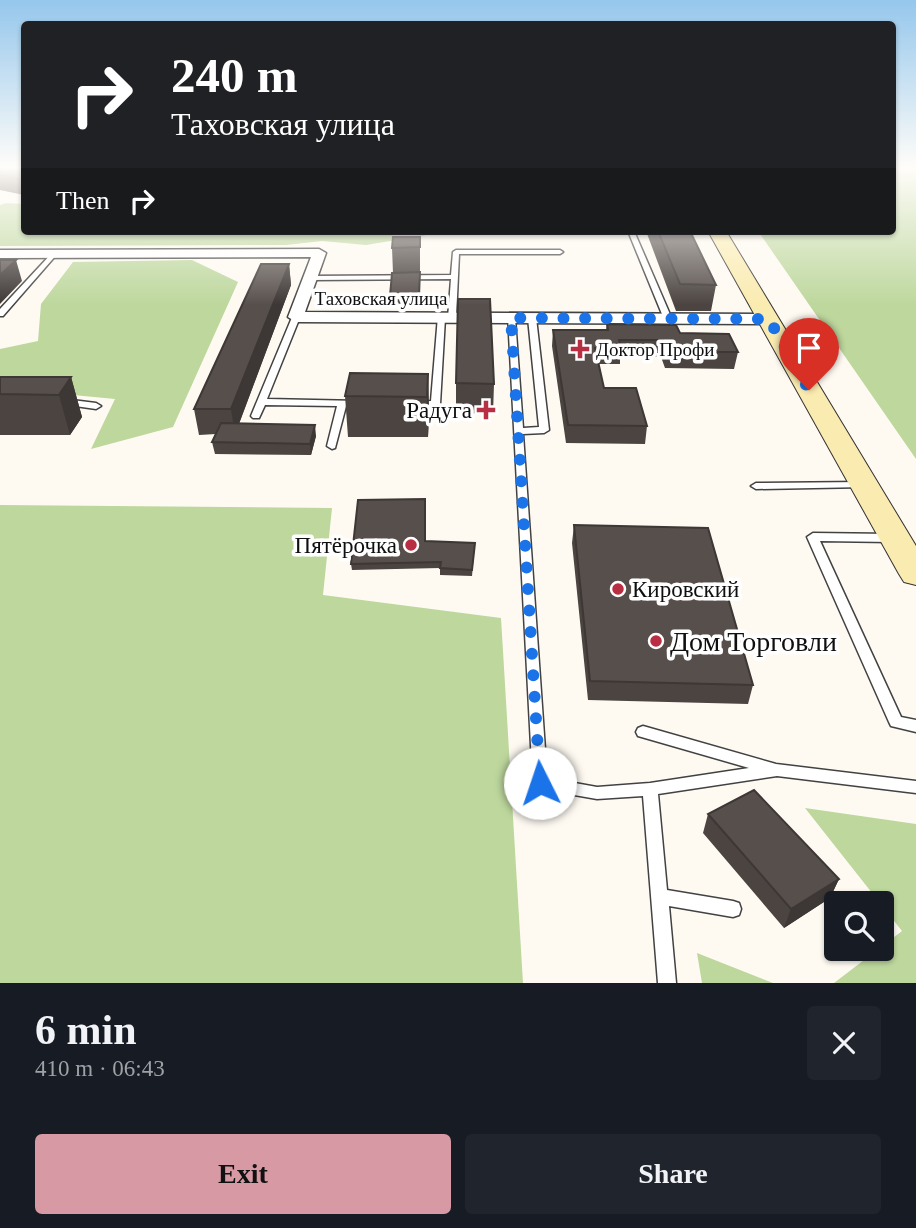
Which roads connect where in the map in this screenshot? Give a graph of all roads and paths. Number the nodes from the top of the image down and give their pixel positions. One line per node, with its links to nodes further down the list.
1 (633, 235): 13 (lane)
2 (719, 235): 14 (main road)
3 (560, 252): 6 (lane)
4 (55, 253): 5 (street, Таховская улица); 7 (street, Таховская улица); 8 (lane)
5 (0, 254)
6 (454, 277): 7 (lane); 10 (lane)
7 (310, 278): 9 (street, Таховская улица)
8 (0, 314)
9 (296, 317): 10 (street, Таховская улица); 16 (lane)
10 (447, 318): 11 (street, Таховская улица); 19 (lane)
11 (511, 318): 12 (street, Таховская улица); 22 (lane)
12 (532, 318): 13 (street, Таховская улица); 22 (lane)
13 (668, 318): 14 (street, Таховская улица)
14 (769, 319): 24 (main road)
15 (55, 401): 20 (lane)
16 (262, 402): 17 (lane); 21 (lane)
17 (342, 402): 18 (lane); 23 (lane)
18 (369, 403)
19 (409, 403)
20 (96, 407)
21 (257, 416)
22 (517, 431): 32 (lane)
23 (332, 446)
24 (862, 485): 25 (lane); 26 (main road)
25 (756, 486)
26 (895, 538): 27 (main road); 28 (lane)
27 (916, 574)
28 (916, 726)
29 (643, 732): 30 (lane)
30 (777, 770): 31 (lane); 32 (lane)
31 (916, 787)
32 (650, 789): 33 (lane)
33 (659, 895): 34 (lane); 35 (lane)
34 (733, 908)
35 (667, 983)

